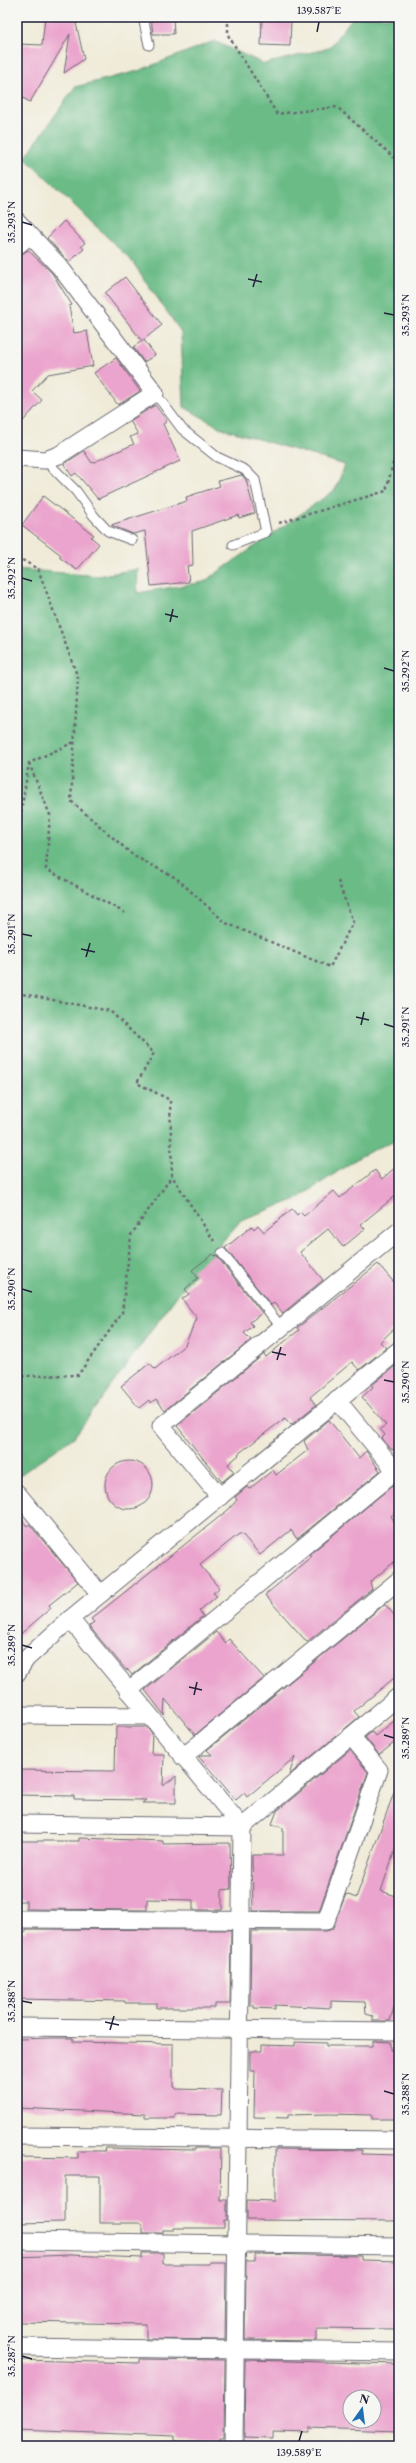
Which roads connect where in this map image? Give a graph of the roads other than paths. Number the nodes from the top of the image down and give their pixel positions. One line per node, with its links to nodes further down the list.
1 (143, 17): 2 (lane)
2 (149, 45)
3 (17, 221): 4 (street)
4 (33, 238): 5 (lane); 6 (street)
5 (17, 252)
6 (155, 393): 8 (street); 10 (lane)
7 (17, 458): 8 (street)
8 (45, 460): 9 (lane)
9 (132, 540)
10 (233, 545)
11 (399, 1231): 13 (street)
12 (222, 1253): 13 (lane)
13 (282, 1328): 18 (street)
14 (399, 1350): 15 (street)
15 (337, 1400): 16 (street); 18 (street)
16 (398, 1471): 23 (street)
17 (17, 1493): 20 (street)
18 (220, 1497): 20 (street)
19 (399, 1580): 28 (street)
20 (100, 1594): 21 (street)
21 (70, 1619): 22 (street); 23 (street)
22 (17, 1673)
23 (128, 1691): 26 (street)
24 (399, 1696): 27 (street)
25 (17, 1715): 26 (street)
26 (148, 1716): 28 (street)
27 (351, 1736): 30 (street); 32 (street)
28 (183, 1757): 30 (street)
29 (17, 1824): 30 (street)
30 (242, 1827): 32 (street)
31 (17, 1919): 32 (street)
32 (241, 1922): 34 (street)
33 (17, 2027): 34 (street)
34 (240, 2030): 35 (street); 37 (street)
35 (399, 2031)
36 (17, 2136): 37 (street)
37 (238, 2139): 38 (street); 40 (street)
38 (399, 2140)
39 (17, 2241): 40 (street)
40 (237, 2244): 41 (street); 43 (street)
41 (399, 2246)
42 (17, 2347): 43 (street)
43 (235, 2350): 44 (street); 45 (street)
44 (399, 2352)
45 (234, 2446)

